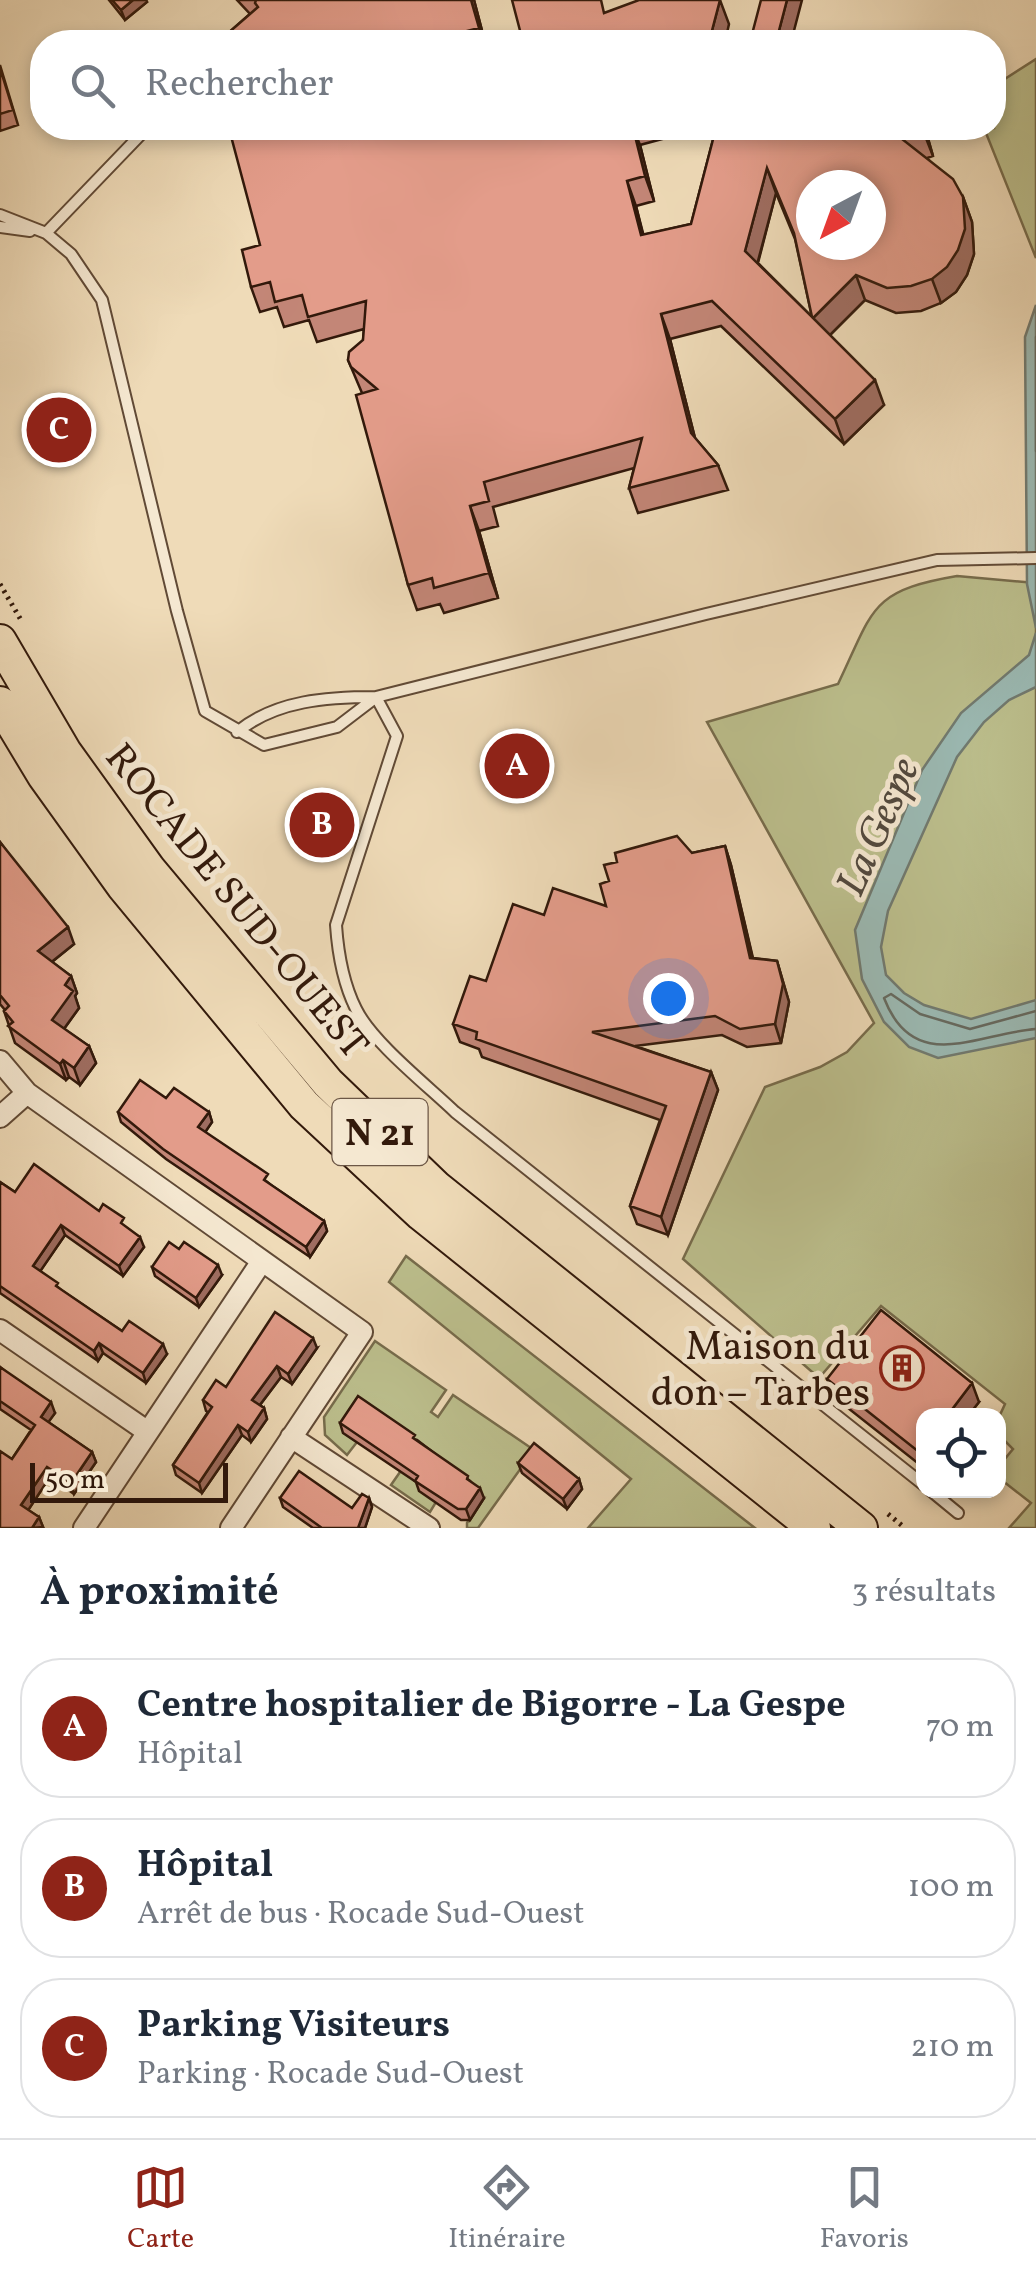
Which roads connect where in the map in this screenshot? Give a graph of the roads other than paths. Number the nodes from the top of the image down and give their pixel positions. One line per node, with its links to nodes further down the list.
1 (135, 140): 4 (lane)
2 (0, 215): 4 (lane)
3 (0, 228): 4 (lane)
4 (46, 233): 9 (lane)
5 (1036, 558): 7 (lane)
6 (0, 641): 24 (main road, ROCADE SUD-OUEST / N 21)
7 (376, 697): 9 (lane); 9 (lane); 17 (lane)
8 (0, 703): 23 (main road, ROCADE SUD-OUEST / N 21)
9 (237, 732)
10 (0, 1060): 11 (street)
11 (26, 1093): 12 (street); 13 (street)
12 (0, 1116)
13 (262, 1261): 15 (street); 16 (street)
14 (0, 1330): 15 (street)
15 (148, 1432): 20 (street)
16 (291, 1437): 21 (street); 22 (street)
17 (916, 1479)
18 (940, 1498): 19 (lane)
19 (958, 1512)
20 (84, 1528)
21 (231, 1528)
22 (429, 1528)
23 (814, 1528)
24 (861, 1528)

